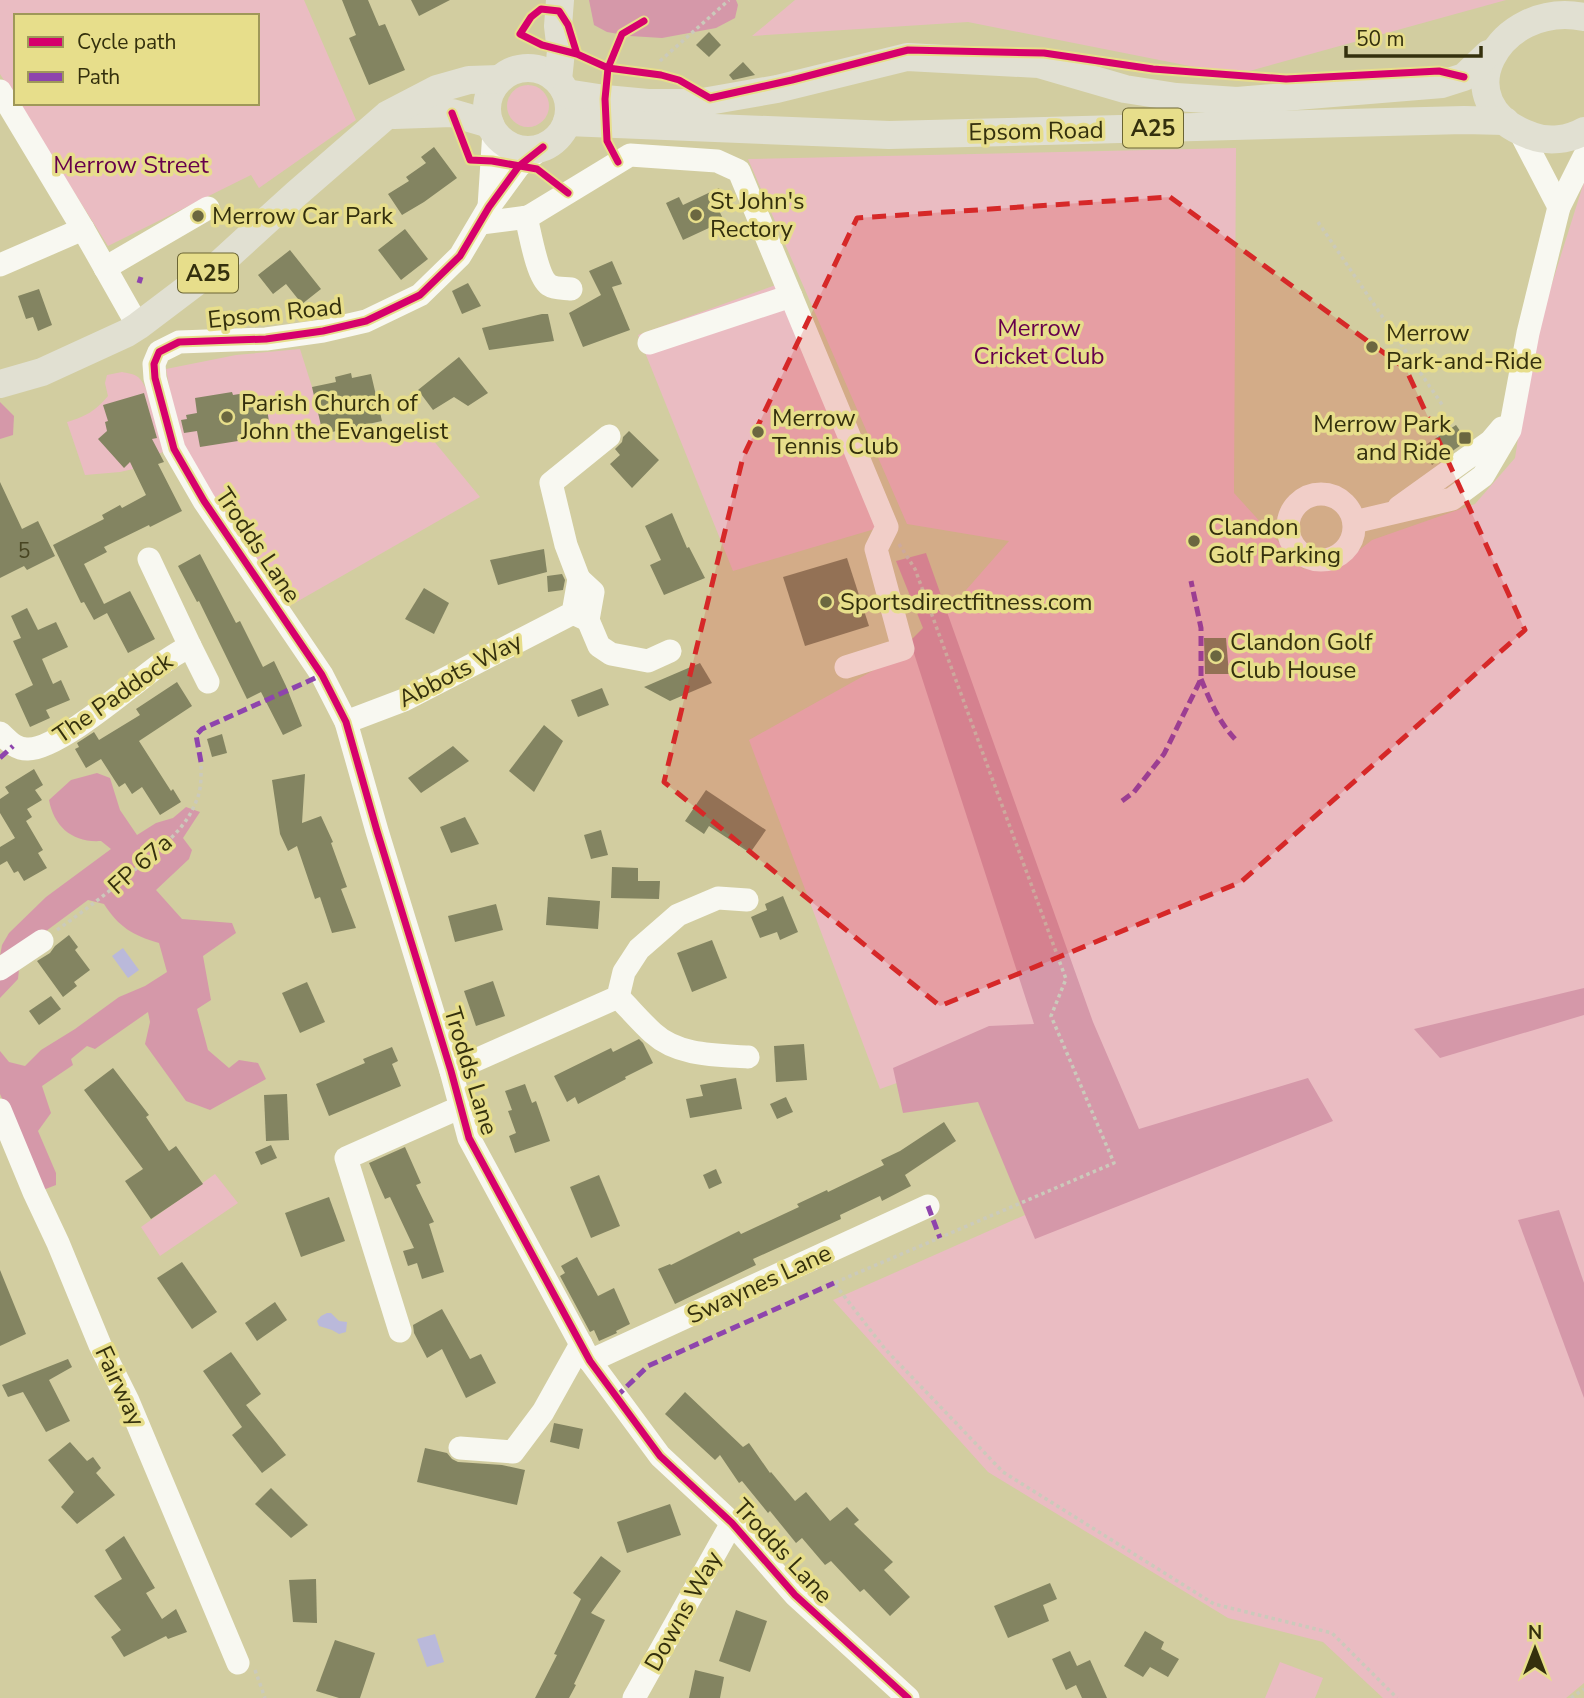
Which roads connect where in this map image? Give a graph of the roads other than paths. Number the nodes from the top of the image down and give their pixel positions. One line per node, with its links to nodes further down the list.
1 (1584, 0): 2 (main road)
2 (1553, 8): 4 (main road); 5 (main road, Epsom Road)
3 (559, 13): 6 (main road); 7 (main road)
4 (1584, 17)
5 (1488, 54): 7 (main road, Epsom Road / A25); 12 (main road)
6 (506, 75): 7 (main road); 9 (main road, Epsom Road / A25); 11 (main road)
7 (562, 87): 10 (main road)
8 (0, 91): 20 (street)
9 (387, 115): 11 (main road); 25 (main road, Epsom Road / A25)
10 (567, 122): 12 (main road, Epsom Road / A25); 14 (main road)
11 (492, 127): 14 (main road); 18 (street, Epsom Road)
12 (1512, 127): 13 (main road, Epsom Road); 16 (street)
13 (1584, 131)
14 (544, 147): 18 (street, Epsom Road)
15 (1584, 156): 16 (street)
16 (1559, 207): 30 (street)
17 (208, 208): 22 (street)
18 (485, 215): 19 (street); 27 (street, Epsom Road)
19 (526, 217): 23 (street); 24 (street)
20 (83, 229): 21 (street); 22 (street)
21 (0, 265)
22 (105, 268): 25 (street)
23 (571, 289)
24 (791, 296): 26 (street); 35 (street)
25 (138, 326): 28 (main road, Epsom Road / A25)
26 (649, 343)
27 (154, 364): 37 (street, Trodds Lane)
28 (0, 384)
29 (609, 436): 32 (street)
30 (1353, 522)
31 (149, 559): 33 (street, The Paddock)
32 (580, 616): 34 (street); 37 (street, Abbots Way)
33 (190, 646): 36 (street, The Paddock); 38 (street, The Paddock)
34 (670, 651)
35 (846, 667)
36 (208, 682)
37 (346, 722): 44 (street, Trodds Lane)
38 (0, 733)
39 (747, 900): 42 (street)
40 (42, 941): 41 (street)
41 (0, 969)
42 (618, 997): 43 (street); 44 (street)
43 (748, 1057)
44 (451, 1071): 45 (street, Trodds Lane)
45 (461, 1107): 48 (street); 49 (street, Trodds Lane)
46 (0, 1110): 52 (street, Fairway)
47 (928, 1206): 49 (street, Swaynes Lane)
48 (400, 1331)
49 (585, 1353): 50 (street); 51 (street, Trodds Lane)
50 (460, 1448)
51 (732, 1523): 53 (street, Downs Way); 54 (street, Trodds Lane)
52 (238, 1663)
53 (634, 1698)
54 (908, 1698)

